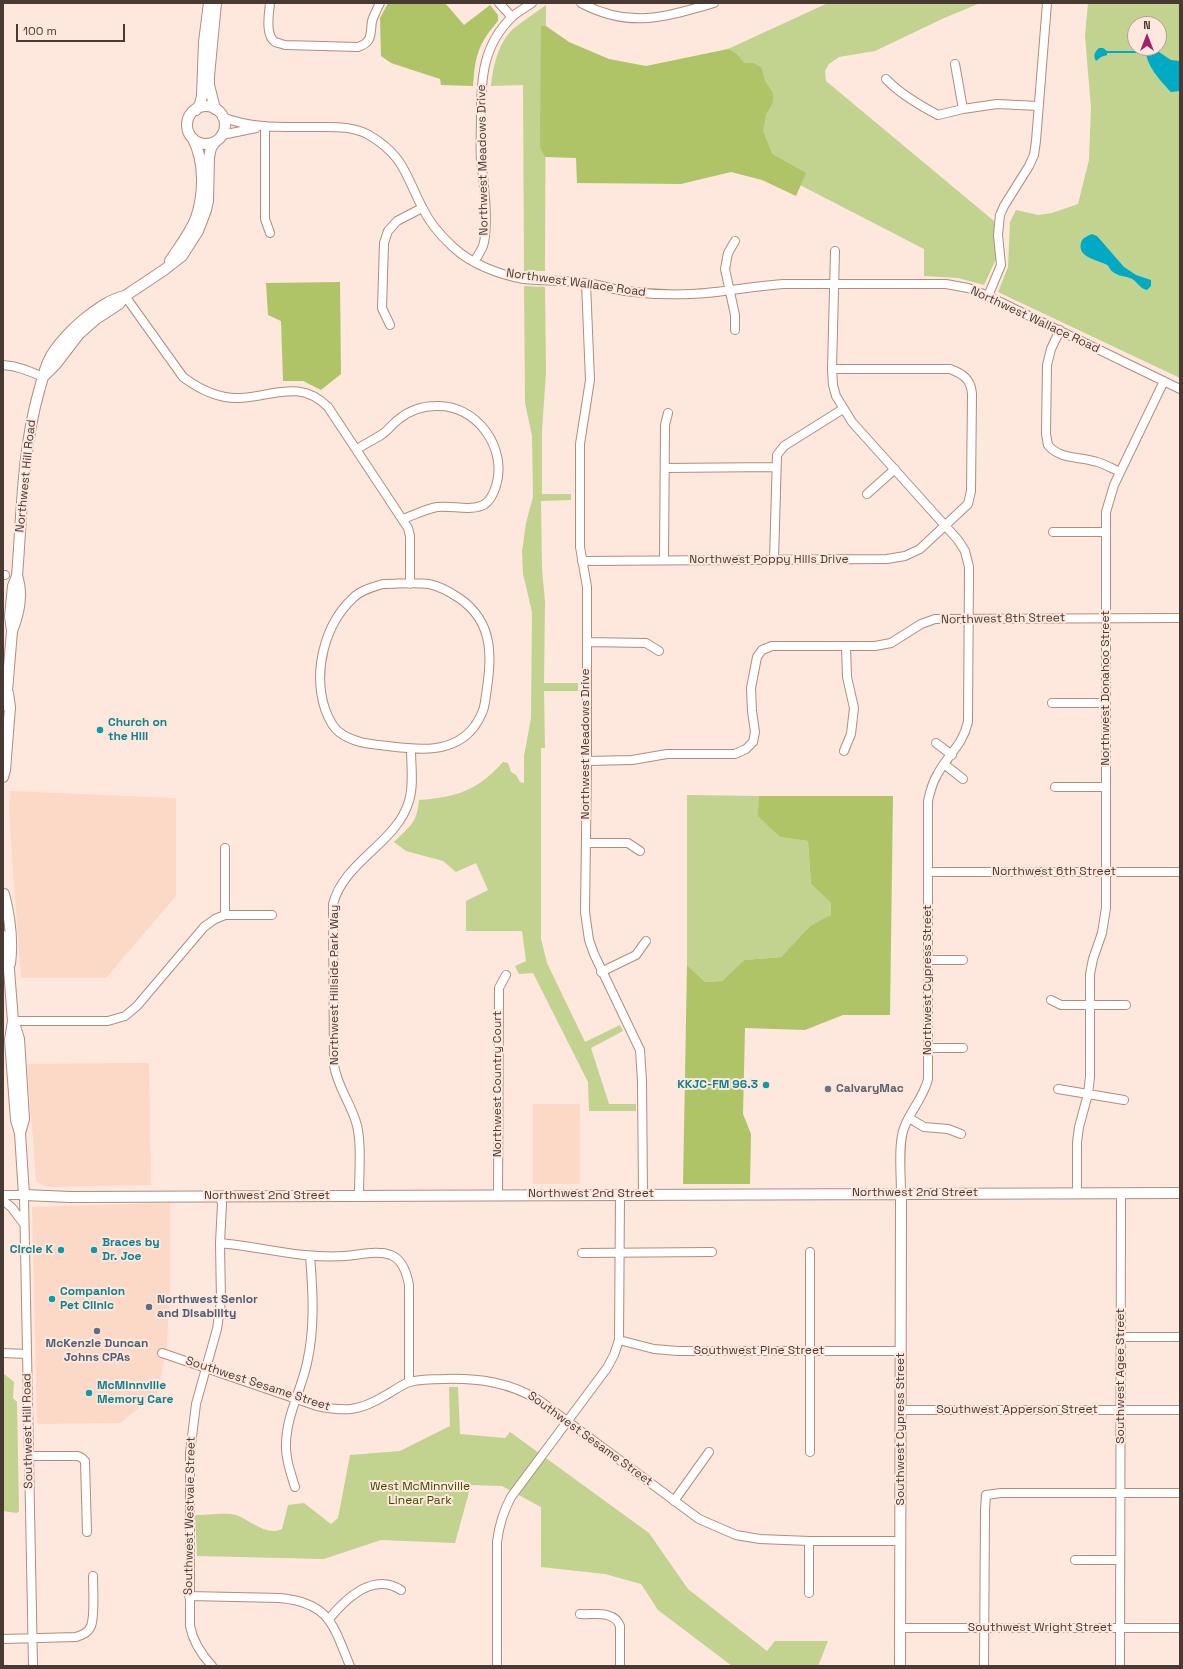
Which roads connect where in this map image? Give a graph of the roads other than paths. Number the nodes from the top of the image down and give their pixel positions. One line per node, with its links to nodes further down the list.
1 (209, 3): 17 (main road)
2 (216, 3): 15 (main road)
3 (270, 3): 4 (street)
4 (380, 3)
5 (499, 3): 11 (street)
6 (532, 3): 11 (street, Northwest Meadows Drive)
7 (580, 3): 10 (street)
8 (714, 3): 10 (street)
9 (1046, 3): 14 (street)
10 (692, 6)
11 (512, 17): 26 (street, Northwest Meadows Drive)
12 (955, 64): 16 (street)
13 (886, 79): 16 (street)
14 (1038, 106): 16 (street); 32 (street)
15 (215, 109): 17 (main road); 18 (main road)
16 (963, 109)
17 (196, 110): 21 (main road)
18 (222, 117): 19 (street, Northwest Wallace Road); 20 (main road)
19 (265, 126): 20 (street, Northwest Wallace Road); 22 (street, Northwest Wallace Road); 23 (street)
20 (218, 138): 21 (main road); 27 (main road, Northwest Hill Road)
21 (193, 139): 27 (main road, Northwest Hill Road)
22 (422, 208): 26 (street, Northwest Wallace Road); 33 (street)
23 (270, 233)
24 (735, 241): 30 (street)
25 (835, 251): 29 (street)
26 (474, 262): 28 (street, Northwest Wallace Road)
27 (164, 270): 31 (main road, Northwest Hill Road)
28 (586, 283): 30 (street, Northwest Wallace Road); 55 (street, Northwest Meadows Drive)
29 (834, 284): 30 (street, Northwest Wallace Road); 32 (street, Northwest Wallace Road); 37 (street, Northwest Cypress Street)
30 (728, 290): 34 (street)
31 (125, 296): 38 (main road, Northwest Hill Road); 43 (street)
32 (988, 296): 35 (street, Northwest Wallace Road)
33 (390, 325)
34 (735, 330)
35 (1060, 330): 39 (street, Northwest Wallace Road); 47 (street)
36 (3, 365): 38 (street)
37 (832, 369): 41 (street, Northwest Cypress Street); 50 (street, Northwest Poppy Hills Drive)
38 (43, 377): 63 (main road, Northwest Hill Road)
39 (1164, 381): 40 (street, Northwest Wallace Road); 47 (street, Northwest Donahoo Street)
40 (1180, 389)
41 (843, 409): 44 (street); 46 (street, Northwest Cypress Street)
42 (668, 413): 45 (street)
43 (357, 449): 49 (street); 49 (street)
44 (776, 467): 45 (street); 54 (street)
45 (665, 468): 53 (street)
46 (895, 469): 48 (street); 50 (street, Northwest Cypress Street)
47 (1120, 472): 52 (street, Northwest Donahoo Street)
48 (867, 494)
49 (403, 519): 56 (street)
50 (946, 526): 54 (street, Northwest Poppy Hills Drive); 57 (street, Northwest Cypress Street)
51 (1053, 532): 52 (street)
52 (1105, 532): 58 (street, Northwest Donahoo Street)
53 (664, 560): 54 (street, Northwest Poppy Hills Drive); 55 (street, Northwest Poppy Hills Drive)
54 (774, 560)
55 (582, 561): 60 (street, Northwest Meadows Drive)
56 (410, 584): 68 (street); 68 (street)
57 (969, 618): 58 (street, Northwest 8th Street); 61 (street, Northwest 8th Street); 70 (street, Northwest Cypress Street)
58 (1106, 618): 59 (street, Northwest 8th Street); 65 (street, Northwest Donahoo Street)
59 (1180, 618)
60 (587, 642): 62 (street); 71 (street, Northwest Meadows Drive)
61 (846, 646): 69 (street); 71 (street, Northwest 8th Street)
62 (659, 651)
63 (7, 691): 66 (main road, Northwest Hill Road); 73 (main road, Northwest Hill Road)
64 (1052, 703): 65 (street)
65 (1106, 703): 76 (street, Northwest Donahoo Street)
66 (3, 705)
67 (936, 743): 70 (street)
68 (411, 749): 112 (street, Northwest Hillside Park Way)
69 (844, 751)
70 (952, 755): 72 (street, Northwest Cypress Street)
71 (587, 760): 77 (street, Northwest Meadows Drive)
72 (944, 764): 74 (street); 80 (street, Northwest Cypress Street)
73 (3, 777)
74 (963, 779)
75 (1055, 787): 76 (street)
76 (1106, 787): 81 (street, Northwest Donahoo Street)
77 (586, 843): 79 (street); 91 (street, Northwest Meadows Drive)
78 (225, 848): 84 (street)
79 (640, 851)
80 (928, 872): 81 (street, Northwest 6th Street); 88 (street, Northwest Cypress Street)
81 (1105, 872): 82 (street, Northwest 6th Street); 94 (street, Northwest Donahoo Street)
82 (1180, 872)
83 (3, 893): 90 (main road)
84 (225, 914): 85 (street); 96 (street)
85 (272, 915)
86 (3, 936): 90 (main road)
87 (646, 941): 91 (street)
88 (928, 960): 89 (street); 97 (street, Northwest Cypress Street)
89 (963, 960)
90 (9, 970): 96 (main road)
91 (601, 972): 109 (street, Northwest Meadows Drive)
92 (506, 975): 113 (street, Northwest Country Court)
93 (1051, 1000): 94 (street)
94 (1090, 1005): 95 (street); 100 (street, Northwest Donahoo Street)
95 (1126, 1005)
96 (13, 1021): 111 (main road)
97 (928, 1048): 98 (street); 102 (street, Northwest Cypress Street)
98 (963, 1048)
99 (1058, 1089): 100 (street)
100 (1088, 1094): 101 (street); 105 (street, Northwest Donahoo Street)
101 (1124, 1100)
102 (909, 1118): 103 (street); 104 (street, Northwest Cypress Street)
103 (961, 1134)
104 (901, 1193): 105 (main road, Northwest 2nd Street); 109 (main road, Northwest 2nd Street); 127 (main road, Southwest Cypress Street)
105 (1077, 1193): 106 (main road, Northwest 2nd Street)
106 (1121, 1193): 107 (main road, Northwest 2nd Street); 123 (street, Southwest Agee Street)
107 (1180, 1193)
108 (620, 1194): 109 (main road, Northwest 2nd Street); 113 (main road, Northwest 2nd Street); 120 (street)
109 (643, 1194)
110 (3, 1195): 111 (street, Northwest 2nd Street)
111 (24, 1195): 114 (main road, Northwest 2nd Street); 116 (street, Southwest Hill Road)
112 (359, 1195): 113 (main road, Northwest 2nd Street); 114 (main road, Northwest 2nd Street)
113 (498, 1195)
114 (220, 1196): 117 (street, Southwest Westvale Street)
115 (3, 1200): 116 (street)
116 (25, 1225): 130 (street, Southwest Hill Road)
117 (220, 1243): 122 (street); 131 (street, Southwest Westvale Street)
118 (712, 1252): 120 (street)
119 (810, 1252): 126 (street)
120 (620, 1253): 121 (street); 125 (street)
121 (582, 1254)
122 (310, 1256): 132 (street); 133 (street)
123 (1121, 1338): 124 (street); 135 (street, Southwest Agee Street)
124 (1180, 1338)
125 (619, 1340): 126 (street, Southwest Pine Street); 137 (street)
126 (810, 1351): 127 (street, Southwest Pine Street); 139 (street)
127 (901, 1352): 134 (main road, Southwest Cypress Street)
128 (162, 1353): 131 (street, Southwest Sesame Street)
129 (3, 1354): 130 (street)
130 (27, 1354): 140 (street, Southwest Hill Road)
131 (207, 1368): 133 (street, Southwest Sesame Street); 153 (street, Southwest Westvale Street)
132 (409, 1382): 133 (street, Southwest Sesame Street); 137 (street, Southwest Sesame Street)
133 (296, 1399): 141 (street)
134 (901, 1410): 135 (street, Southwest Apperson Street); 147 (main road, Southwest Cypress Street)
135 (1121, 1410): 136 (street, Southwest Apperson Street); 142 (street, Southwest Agee Street)
136 (1180, 1410)
137 (568, 1422): 144 (street, Southwest Sesame Street); 165 (street)
138 (709, 1452): 144 (street)
139 (810, 1452)
140 (29, 1456): 145 (street); 161 (street, Southwest Hill Road)
141 (294, 1487)
142 (1120, 1493): 143 (street); 149 (street, Southwest Agee Street); 157 (street)
143 (1180, 1493)
144 (674, 1501): 146 (street, Southwest Sesame Street)
145 (87, 1532)
146 (809, 1541): 147 (street, Southwest Sesame Street); 152 (street)
147 (901, 1541): 156 (main road, Southwest Cypress Street)
148 (1075, 1560): 149 (street)
149 (1120, 1560): 158 (street, Southwest Agee Street)
150 (93, 1576): 161 (street)
151 (401, 1590): 155 (street)
152 (809, 1593)
153 (189, 1596): 155 (street); 163 (street, Southwest Westvale Street)
154 (580, 1614): 166 (street)
155 (329, 1619): 164 (street)
156 (900, 1628): 157 (street, Southwest Wright Street); 167 (main road, Southwest Cypress Street)
157 (984, 1628): 158 (street, Southwest Wright Street); 168 (street)
158 (1120, 1628): 159 (street, Southwest Wright Street); 169 (street, Southwest Agee Street)
159 (1180, 1628)
160 (3, 1639): 161 (street)
161 (32, 1639): 162 (street, Southwest Hill Road)
162 (33, 1666)
163 (212, 1666)
164 (350, 1666)
165 (497, 1666)
166 (620, 1666)
167 (900, 1666)
168 (984, 1666)
169 (1120, 1666)

